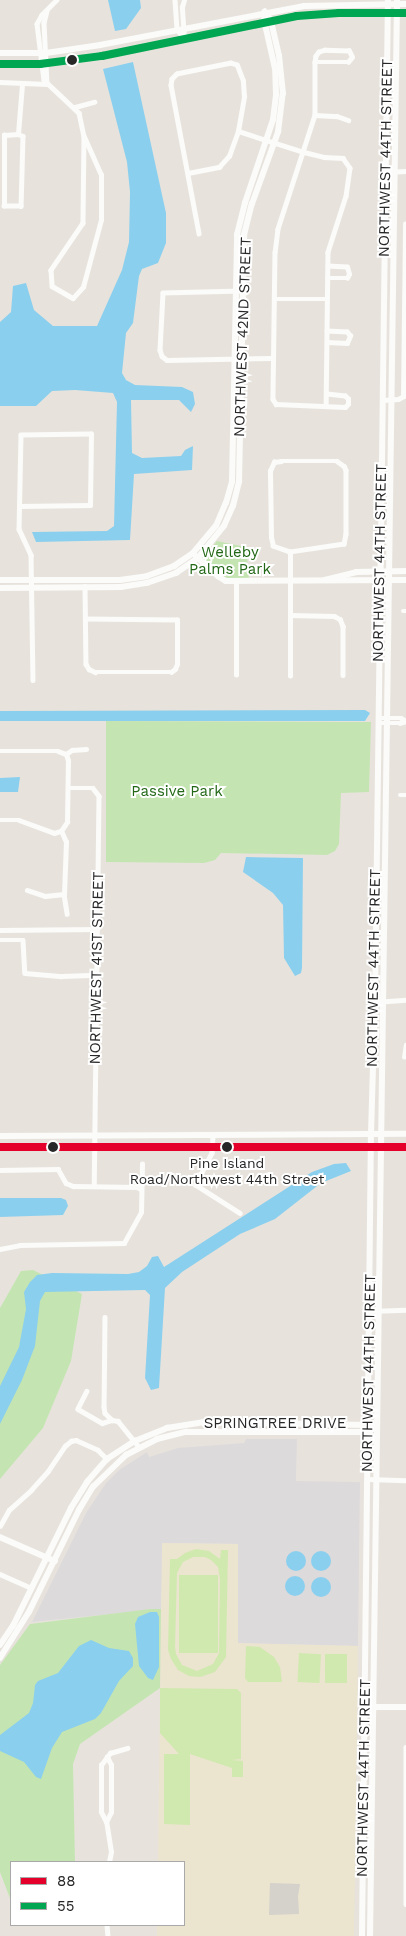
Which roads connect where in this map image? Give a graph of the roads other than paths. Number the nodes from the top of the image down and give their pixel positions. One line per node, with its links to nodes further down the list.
1 (57, 0): 7 (street)
2 (175, 0): 15 (street)
3 (184, 0): 15 (street)
4 (388, 2): 5 (main road); 8 (main road); 11 (street, NORTHWEST 44TH STREET)
5 (397, 2): 6 (main road); 9 (street, NORTHWEST 44TH STREET)
6 (406, 4)
7 (48, 9): 13 (street); 14 (street)
8 (265, 12): 12 (street, NORTHWEST 42ND STREET); 15 (main road)
9 (396, 12): 10 (main road); 11 (main road); 38 (street, NORTHWEST 44TH STREET)
10 (406, 12)
11 (388, 13): 12 (main road); 37 (street, NORTHWEST 44TH STREET)
12 (268, 21): 16 (main road); 32 (street, NORTHWEST 42ND STREET); 33 (street, NORTHWEST 42ND STREET)
13 (44, 27): 14 (street); 18 (street)
14 (37, 28): 18 (street)
15 (181, 28): 16 (street); 18 (main road)
16 (184, 38): 21 (main road)
17 (0, 53): 18 (main road)
18 (42, 53): 21 (street)
19 (315, 62): 19 (street); 27 (street)
20 (0, 64): 21 (main road)
21 (44, 64): 24 (street)
22 (0, 82): 23 (street)
23 (22, 84): 24 (street); 30 (street)
24 (47, 84): 26 (street)
25 (94, 102): 26 (street)
26 (75, 106): 31 (street)
27 (315, 115): 28 (street); 34 (street)
28 (348, 120)
29 (238, 130): 32 (street); 36 (street); 36 (street)
30 (18, 134): 30 (street)
31 (84, 137): 31 (street)
32 (268, 141): 33 (street); 44 (street, NORTHWEST 42ND STREET)
33 (274, 143): 34 (street); 45 (street, NORTHWEST 42ND STREET)
34 (304, 152): 42 (street); 46 (street)
35 (406, 171): 38 (street)
36 (188, 172): 41 (street)
37 (386, 172): 38 (street); 54 (street, NORTHWEST 44TH STREET)
38 (394, 172): 39 (street, NORTHWEST 44TH STREET)
39 (394, 224): 40 (street); 55 (street, NORTHWEST 44TH STREET)
40 (406, 224): 53 (street)
41 (199, 233)
42 (328, 266): 43 (street); 43 (street)
43 (327, 278): 47 (street)
44 (235, 291): 45 (street); 50 (street, NORTHWEST 42ND STREET); 50 (street)
45 (242, 291): 50 (street, NORTHWEST 42ND STREET)
46 (274, 299): 47 (street); 51 (street)
47 (328, 299): 48 (street)
48 (327, 331): 49 (street); 49 (street)
49 (327, 342): 52 (street)
50 (238, 358): 51 (street); 59 (street, NORTHWEST 42ND STREET); 60 (street, NORTHWEST 42ND STREET)
51 (272, 358): 56 (street)
52 (326, 394): 56 (street); 56 (street)
53 (404, 395): 55 (street)
54 (383, 400): 55 (street); 61 (street, NORTHWEST 44TH STREET)
55 (391, 400): 62 (street, NORTHWEST 44TH STREET)
56 (326, 406)
57 (20, 506): 57 (street); 65 (street)
58 (290, 552): 58 (street); 70 (street)
59 (193, 553): 60 (street); 66 (street, NORTHWEST 42ND STREET)
60 (198, 558): 69 (street); 73 (street, NORTHWEST 42ND STREET)
61 (380, 571): 62 (street); 71 (street); 72 (street, NORTHWEST 44TH STREET)
62 (389, 571): 63 (street); 67 (street, NORTHWEST 44TH STREET)
63 (406, 571)
64 (0, 580): 65 (street, NORTHWEST 42ND STREET)
65 (32, 580): 66 (street, NORTHWEST 42ND STREET); 75 (street)
66 (85, 580): 73 (street)
67 (389, 580): 68 (street); 72 (street); 83 (street, NORTHWEST 44TH STREET)
68 (406, 580)
69 (236, 582): 70 (street); 79 (street)
70 (289, 582): 71 (street); 76 (street)
71 (321, 582): 72 (street)
72 (380, 582): 82 (street, NORTHWEST 44TH STREET)
73 (85, 587): 75 (street, NORTHWEST 42ND STREET); 77 (street)
74 (0, 588): 75 (street, NORTHWEST 42ND STREET)
75 (32, 588): 81 (street)
76 (290, 615): 78 (street); 80 (street)
77 (86, 619): 77 (street)
78 (343, 675)
79 (236, 676)
80 (290, 676)
81 (33, 680)
82 (378, 720): 83 (street); 100 (street, NORTHWEST 44TH STREET)
83 (387, 720): 84 (street); 98 (street, NORTHWEST 44TH STREET)
84 (406, 721)
85 (86, 749): 87 (street)
86 (0, 751): 87 (street)
87 (66, 754): 88 (street)
88 (68, 788): 90 (street); 94 (street, NORTHWEST 41ST STREET)
89 (0, 820): 90 (street)
90 (61, 831): 92 (street)
91 (27, 890): 92 (street)
92 (64, 894): 93 (street)
93 (67, 914)
94 (97, 929): 95 (street); 97 (street, NORTHWEST 41ST STREET)
95 (0, 930)
96 (0, 940): 97 (street)
97 (96, 975): 107 (street, NORTHWEST 41ST STREET)
98 (383, 1000): 99 (street); 100 (street); 104 (street, NORTHWEST 44TH STREET)
99 (406, 1000)
100 (375, 1002): 103 (street, NORTHWEST 44TH STREET)
101 (406, 1045): 102 (street)
102 (404, 1057)
103 (371, 1134): 104 (main road); 108 (main road); 113 (street, NORTHWEST 44TH STREET)
104 (382, 1134): 105 (main road); 114 (street, NORTHWEST 44TH STREET)
105 (406, 1134)
106 (0, 1136): 107 (main road)
107 (94, 1136): 108 (main road); 111 (street, NORTHWEST 41ST STREET)
108 (212, 1136): 109 (street)
109 (212, 1146): 111 (main road); 113 (main road); 119 (street)
110 (0, 1147): 111 (main road)
111 (94, 1147): 117 (street, NORTHWEST 41ST STREET)
112 (406, 1147): 114 (main road)
113 (371, 1148): 114 (main road); 123 (street, NORTHWEST 44TH STREET)
114 (382, 1148): 121 (street, NORTHWEST 44TH STREET)
115 (142, 1164): 118 (street)
116 (0, 1170): 117 (street)
117 (94, 1185): 118 (street)
118 (141, 1189): 120 (street)
119 (240, 1213)
120 (0, 1249)
121 (379, 1310): 122 (street); 123 (street); 128 (street, NORTHWEST 44TH STREET)
122 (406, 1310)
123 (370, 1311): 127 (street, NORTHWEST 44TH STREET)
124 (105, 1317): 126 (street)
125 (87, 1391): 126 (street)
126 (112, 1420): 130 (street)
127 (368, 1425): 128 (street, SPRINGTREE DRIVE); 129 (street, NORTHWEST 44TH STREET); 130 (street, SPRINGTREE DRIVE)
128 (377, 1428): 129 (street, SPRINGTREE DRIVE); 134 (street, NORTHWEST 44TH STREET)
129 (368, 1433): 131 (street, SPRINGTREE DRIVE); 133 (street, NORTHWEST 44TH STREET)
130 (135, 1441): 131 (street); 132 (street, SPRINGTREE DRIVE)
131 (139, 1447): 141 (street, SPRINGTREE DRIVE)
132 (107, 1459): 136 (street); 140 (street, SPRINGTREE DRIVE)
133 (368, 1478): 134 (street); 138 (street, NORTHWEST 44TH STREET)
134 (376, 1479): 135 (street); 139 (street, NORTHWEST 44TH STREET)
135 (406, 1480)
136 (0, 1526)
137 (0, 1537): 140 (street)
138 (367, 1546): 139 (street); 146 (street, NORTHWEST 44TH STREET)
139 (376, 1546): 147 (street, NORTHWEST 44TH STREET)
140 (46, 1557): 141 (street); 143 (street, SPRINGTREE DRIVE)
141 (55, 1561): 145 (street, SPRINGTREE DRIVE)
142 (0, 1574): 143 (street)
143 (31, 1588): 144 (street, SPRINGTREE DRIVE)
144 (0, 1645)
145 (0, 1658)
146 (365, 1707): 147 (street); 156 (street, NORTHWEST 44TH STREET)
147 (373, 1707): 148 (street); 157 (street, NORTHWEST 44TH STREET)
148 (406, 1707)
149 (406, 1747): 154 (street)
150 (127, 1748): 151 (street)
151 (107, 1757): 152 (street); 152 (street)
152 (106, 1822): 153 (street)
153 (109, 1861)
154 (405, 1877): 155 (street)
155 (406, 1904)
156 (362, 1936)
157 (370, 1936)

